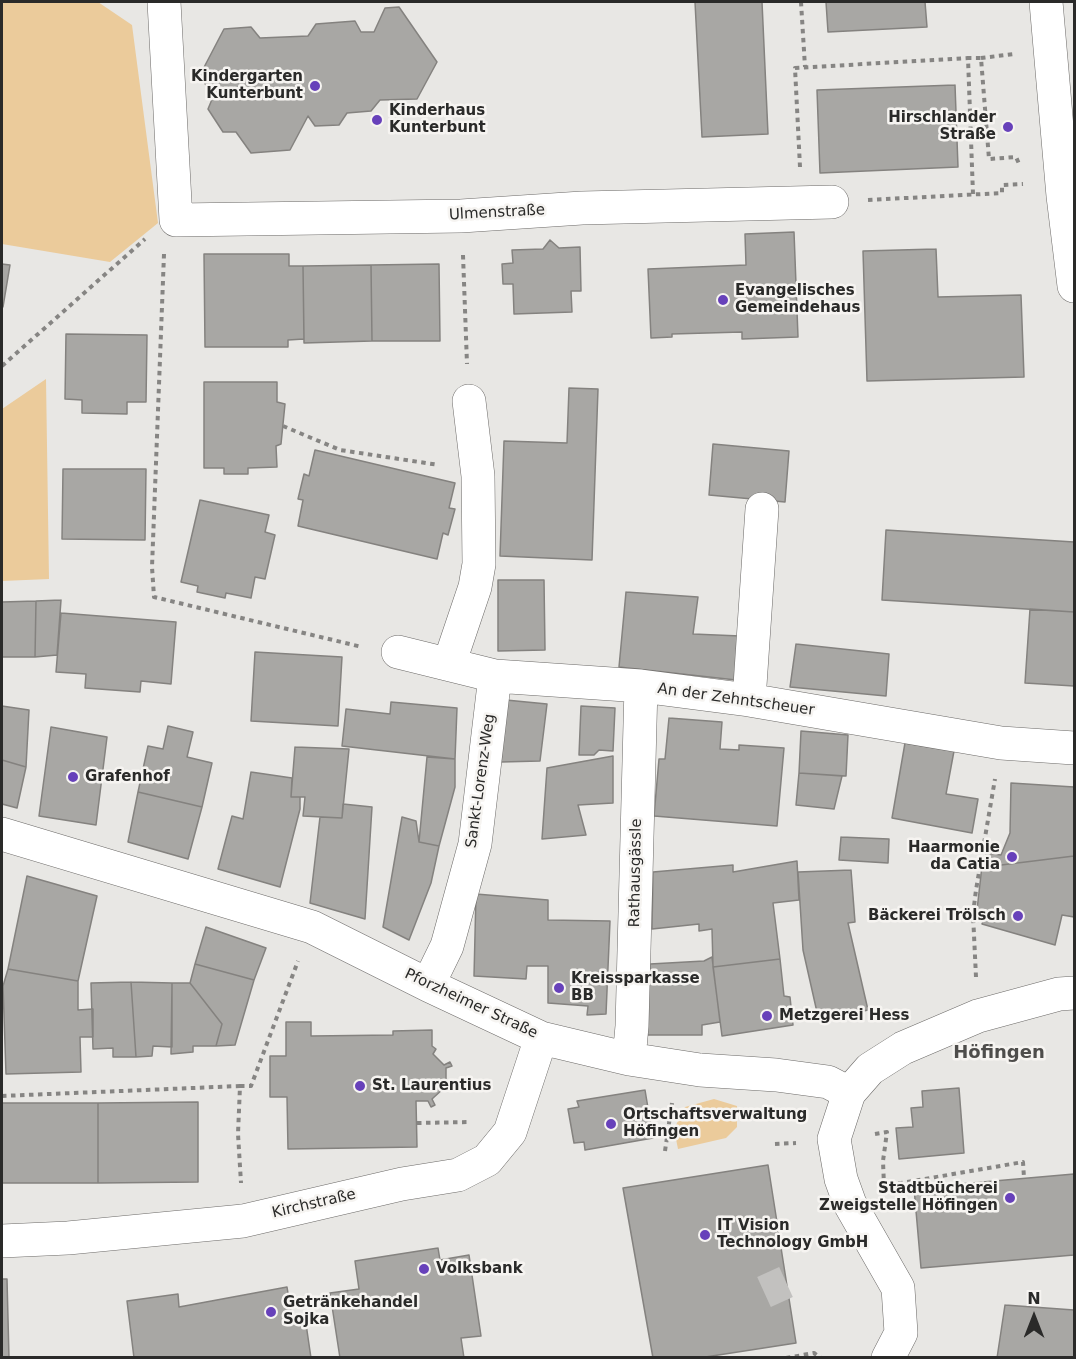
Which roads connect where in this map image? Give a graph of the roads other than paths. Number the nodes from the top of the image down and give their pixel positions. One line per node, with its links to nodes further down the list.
1 (164, 2): 3 (street, Ulmenstraße)
2 (1046, 2): 4 (street)
3 (817, 202)
4 (1074, 286)
5 (469, 401): 8 (street)
6 (762, 509): 11 (street)
7 (398, 652): 8 (street, An der Zehntscheuer)
8 (449, 664): 9 (street, An der Zehntscheuer)
9 (495, 676): 10 (street, An der Zehntscheuer); 14 (street, Sankt-Lorenz-Weg)
10 (641, 686): 11 (street, An der Zehntscheuer); 17 (street, Rathausgässle)
11 (749, 700): 12 (street, An der Zehntscheuer)
12 (1074, 748)
13 (2, 834): 14 (street, Pforzheimer Straße)
14 (428, 986): 16 (street, Pforzheimer Straße)
15 (1074, 993): 18 (street)
16 (541, 1038): 17 (street, Pforzheimer Straße); 19 (street, Kirchstraße)
17 (629, 1059): 18 (street, Pforzheimer Straße)
18 (849, 1093): 20 (street)
19 (2, 1241)
20 (888, 1358)

